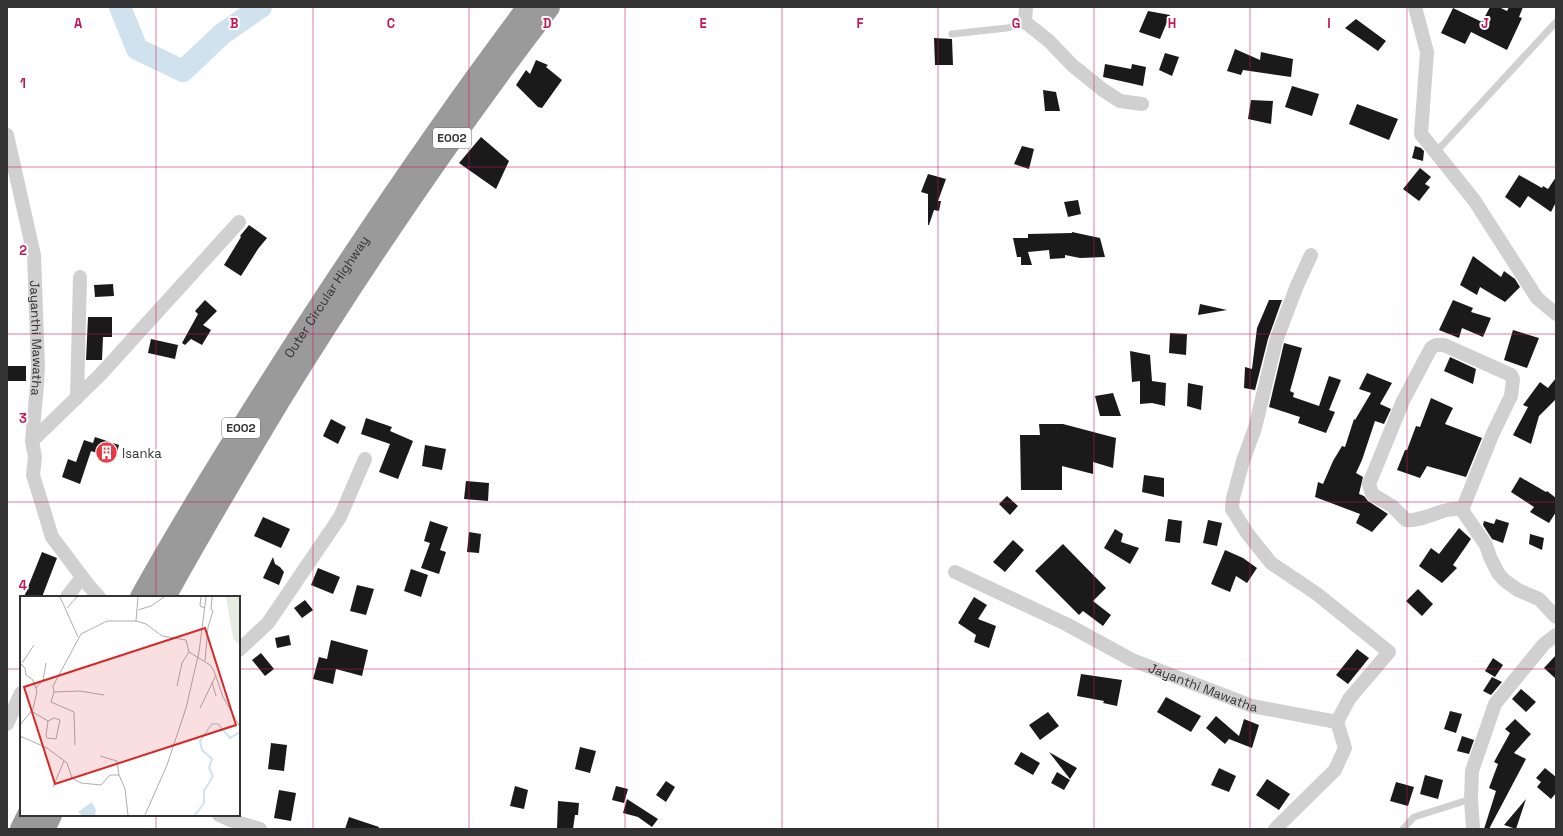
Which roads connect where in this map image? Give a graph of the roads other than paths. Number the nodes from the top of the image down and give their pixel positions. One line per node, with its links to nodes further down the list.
1 (528, 7): 13 (highway, Outer Circular Highway / E002)
2 (549, 7): 13 (highway, Outer Circular Highway / E002)
3 (1026, 7): 5 (street)
4 (1415, 7): 10 (street)
5 (1025, 22): 7 (lane); 8 (street)
6 (1556, 22): 10 (lane)
7 (952, 34)
8 (1142, 104)
9 (7, 135): 17 (street, Jayanthi Mawatha)
10 (1436, 152): 15 (street)
11 (239, 222): 16 (street)
12 (1311, 255): 30 (street)
13 (354, 267): 24 (highway, Outer Circular Highway / E002); 25 (highway, Outer Circular Highway / E002)
14 (80, 277): 16 (street)
15 (1556, 314)
16 (76, 398): 17 (street)
17 (32, 442): 21 (street, Jayanthi Mawatha)
18 (365, 459): 28 (street)
19 (1462, 510): 19 (street); 26 (street)
20 (955, 572): 30 (street, Jayanthi Mawatha)
21 (85, 581): 22 (street); 23 (street, Jayanthi Mawatha)
22 (68, 596)
23 (98, 596)
24 (142, 596)
25 (166, 596)
26 (1556, 617)
27 (1556, 635): 32 (street)
28 (240, 649)
29 (20, 695): 31 (street)
30 (1337, 722): 39 (street)
31 (7, 724)
32 (1471, 800): 40 (lane); 41 (street)
33 (28, 816): 36 (highway)
34 (50, 816): 37 (highway)
35 (221, 816): 38 (street)
36 (21, 829)
37 (44, 829)
38 (260, 829)
39 (1275, 829)
40 (1403, 829)
41 (1473, 829)

